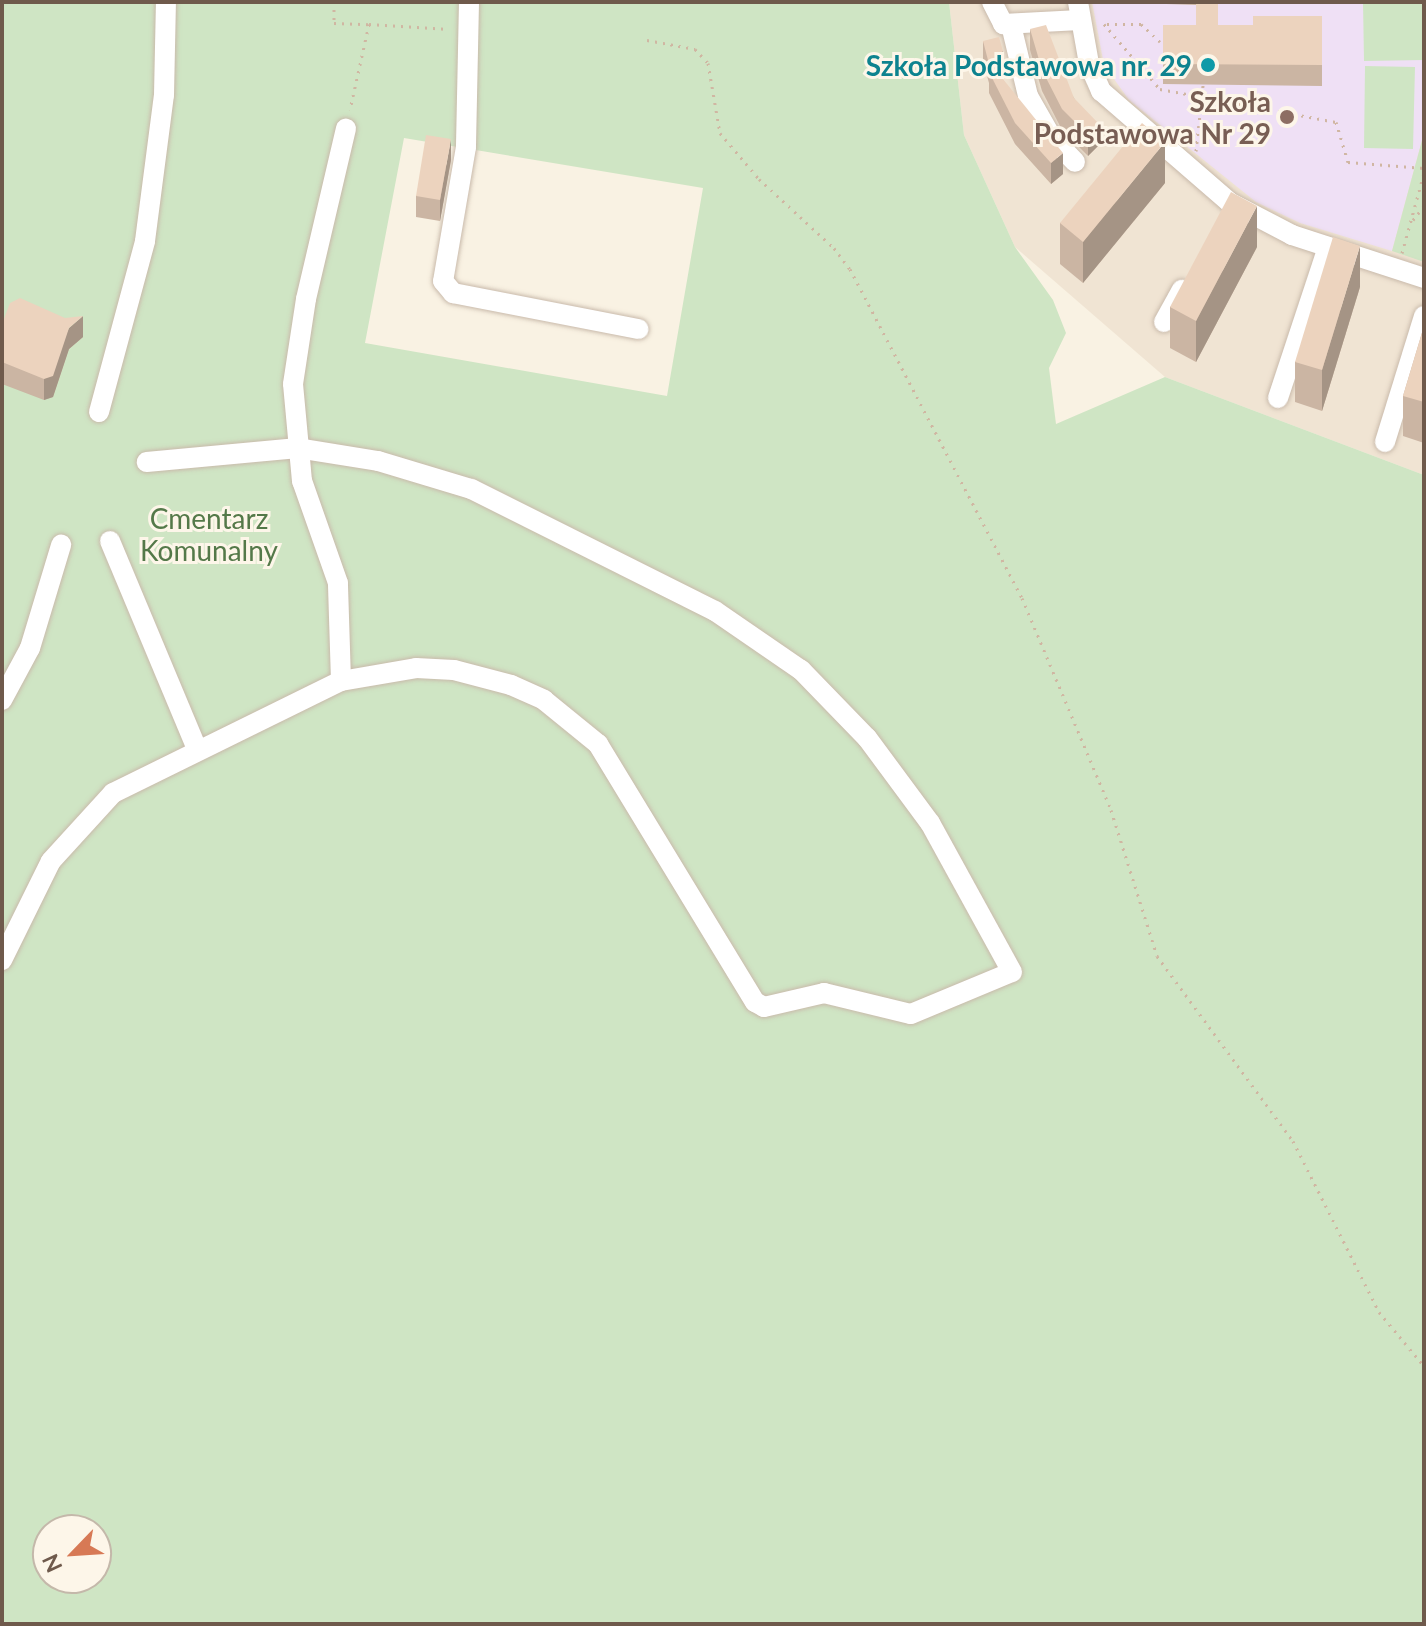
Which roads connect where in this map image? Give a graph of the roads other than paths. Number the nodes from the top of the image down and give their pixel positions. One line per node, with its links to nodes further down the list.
1 (166, 2): 17 (street)
2 (469, 2): 15 (street)
3 (992, 2): 5 (street)
4 (1084, 16): 5 (street); 8 (street)
5 (1011, 25): 7 (street)
6 (346, 129): 19 (street)
7 (1075, 162)
8 (1229, 202): 9 (street); 10 (street)
9 (1215, 227)
10 (1328, 247): 12 (street); 16 (street)
11 (1193, 268): 14 (street)
12 (1424, 278)
13 (1424, 316): 18 (street)
14 (1164, 322)
15 (639, 329)
16 (1278, 398)
17 (99, 412)
18 (1385, 442)
19 (298, 448): 20 (street); 23 (street); 23 (street)
20 (147, 462)
21 (110, 541): 25 (street)
22 (61, 545): 24 (street)
23 (341, 681): 26 (street)
24 (2, 700)
25 (197, 749)
26 (2, 960)

